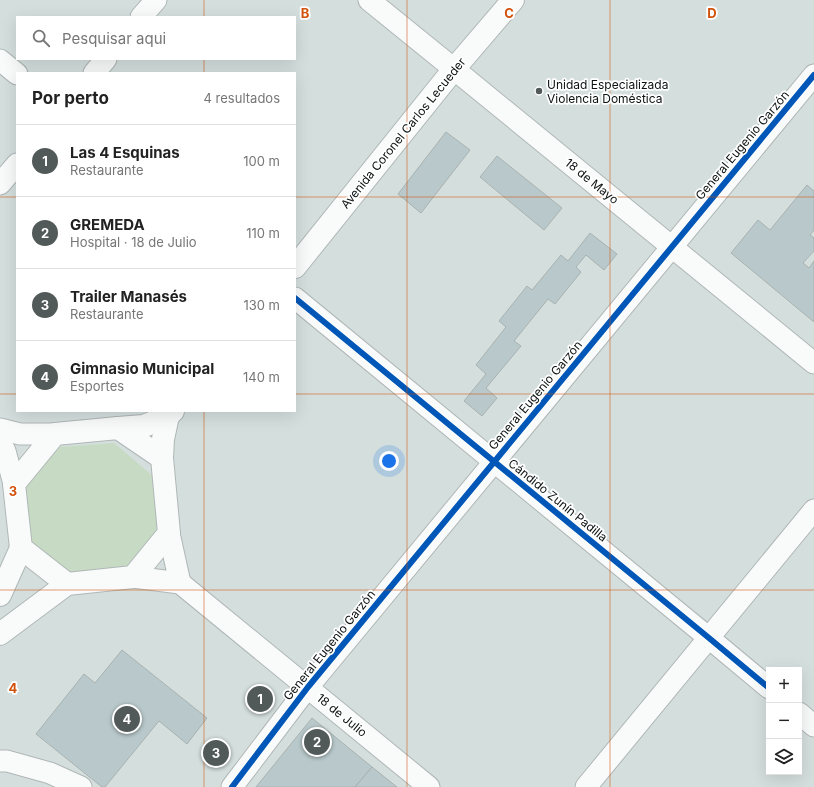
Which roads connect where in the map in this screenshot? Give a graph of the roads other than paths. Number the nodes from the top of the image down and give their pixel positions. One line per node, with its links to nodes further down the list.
1 (156, 0): 4 (street)
2 (369, 0): 7 (street, 18 de Mayo)
3 (513, 0): 7 (main road, Avenida Coronel Carlos Lecueder)
4 (142, 16)
5 (0, 60): 9 (street)
6 (105, 60): 8 (street)
7 (454, 69): 13 (street, 18 de Mayo); 14 (main road, Avenida Coronel Carlos Lecueder)
8 (95, 72)
9 (16, 73)
10 (814, 76): 13 (street, General Eugenio Garzón)
11 (16, 165): 12 (street)
12 (0, 184)
13 (672, 247): 16 (street, 18 de Mayo); 23 (street, General Eugenio Garzón)
14 (296, 266)
15 (296, 299): 23 (street, Cándido Zunín Padilla)
16 (814, 363)
17 (170, 413): 18 (main road); 22 (main road)
18 (118, 428): 20 (main road); 22 (main road)
19 (0, 429): 20 (street)
20 (55, 434): 24 (main road)
21 (0, 440): 24 (street)
22 (162, 458): 26 (main road)
23 (494, 462): 33 (street, Cándido Zunín Padilla); 35 (street, General Eugenio Garzón)
24 (14, 484): 27 (main road)
25 (814, 510): 33 (street)
26 (169, 533): 28 (main road); 29 (street)
27 (21, 548): 30 (main road); 31 (main road)
28 (133, 577): 29 (street); 30 (main road)
29 (180, 583): 35 (street, 18 de Julio)
30 (67, 584): 32 (main road)
31 (0, 595)
32 (0, 634)
33 (709, 638): 34 (street, Cándido Zunín Padilla); 42 (street)
34 (766, 686)
35 (308, 687): 40 (street, General Eugenio Garzón); 41 (street, 18 de Julio)
36 (802, 716): 37 (street)
37 (814, 726)
38 (0, 761): 39 (street)
39 (81, 787)
40 (232, 787)
41 (429, 787)
42 (586, 787)

